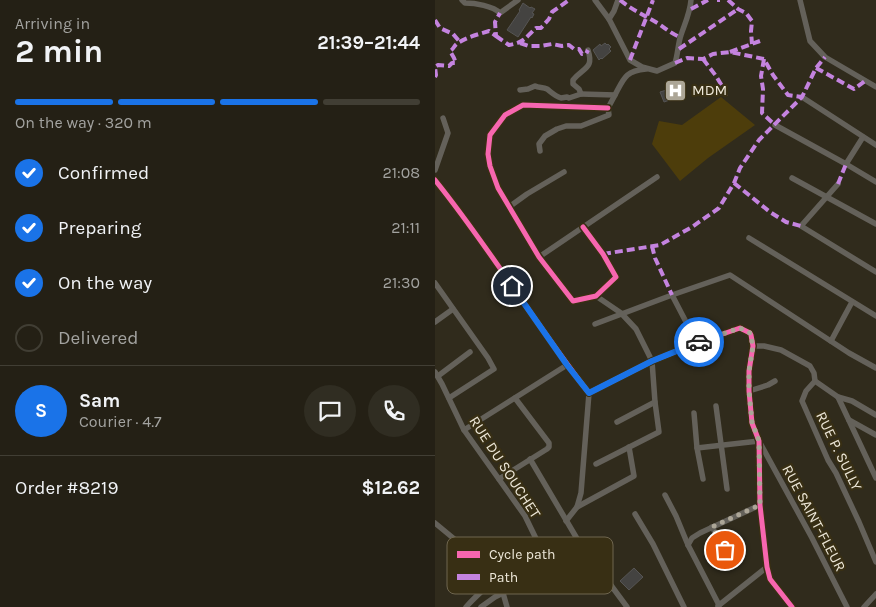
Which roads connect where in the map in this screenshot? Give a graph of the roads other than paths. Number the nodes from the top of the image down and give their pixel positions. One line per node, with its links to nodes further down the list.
1 (462, 0): 2 (street)
2 (518, 0)
3 (595, 0): 7 (street)
4 (618, 0): 7 (street)
5 (691, 0): 10 (street)
6 (800, 0): 12 (street)
7 (609, 19): 9 (street)
8 (588, 50): 14 (street)
9 (631, 60): 10 (street); 11 (street)
10 (650, 69): 11 (street)
11 (625, 76): 15 (street)
12 (876, 87)
13 (520, 90): 14 (street)
14 (581, 94): 15 (street)
15 (615, 95): 17 (street)
16 (802, 97): 20 (street)
17 (609, 108): 22 (street); 32 (street)
18 (443, 118): 24 (street)
19 (775, 125): 23 (street)
20 (863, 137): 21 (street); 23 (street)
21 (876, 145)
22 (540, 151)
23 (846, 164): 29 (street)
24 (435, 170)
25 (564, 172): 32 (street)
26 (657, 177): 34 (street)
27 (792, 178): 31 (street)
28 (435, 181): 52 (street)
29 (876, 182)
30 (838, 184): 31 (street)
31 (827, 197): 33 (street); 37 (street)
32 (509, 207): 36 (street)
33 (876, 224)
34 (583, 227): 36 (street); 40 (street)
35 (749, 238): 41 (street)
36 (539, 257): 40 (street)
37 (876, 272)
38 (435, 284): 42 (street)
39 (672, 294): 43 (street); 47 (street); 48 (street)
40 (596, 296): 43 (street)
41 (852, 302): 44 (street); 47 (street)
42 (453, 309): 45 (street); 62 (street)
43 (621, 313): 46 (street); 51 (street)
44 (876, 316)
45 (435, 322)
46 (595, 324)
47 (831, 341): 53 (street)
48 (697, 342): 49 (street); 51 (street)
49 (753, 346): 55 (street); 59 (street)
50 (470, 352): 54 (street)
51 (652, 361): 60 (street); 64 (street)
52 (567, 365): 60 (street); 63 (street)
53 (876, 368)
54 (436, 374): 57 (street, RUE DU SOUCHET)
55 (815, 380): 61 (street); 94 (street, RUE P. SULLY)
56 (775, 381): 59 (street)
57 (442, 384): 58 (street); 62 (street, RUE DU SOUCHET)
58 (435, 388)
59 (749, 391): 72 (street)
60 (589, 393): 84 (street)
61 (838, 397): 67 (street); 68 (street)
62 (449, 398): 70 (street, RUE DU SOUCHET)
63 (515, 398): 70 (street); 76 (street)
64 (655, 402): 69 (street); 74 (street)
65 (716, 406): 73 (street)
66 (694, 413): 75 (street)
67 (876, 415)
68 (849, 420): 71 (street); 78 (street)
69 (617, 422)
70 (464, 430): 79 (street, RUE DU SOUCHET)
71 (876, 435)
72 (759, 441): 73 (street); 83 (street); 108 (street, RUE SAINT-FLEUR)
73 (722, 446): 75 (street); 81 (street)
74 (629, 447): 77 (street); 84 (street)
75 (697, 448): 80 (street)
76 (531, 458): 79 (street); 86 (street)
77 (595, 464)
78 (876, 478)
79 (499, 479): 90 (street, RUE DU SOUCHET)
80 (703, 479)
81 (727, 489)
82 (665, 495): 92 (street)
83 (760, 505): 88 (street); 95 (street)
84 (577, 507): 86 (street)
85 (635, 514): 106 (street)
86 (567, 521): 91 (street)
87 (435, 523): 89 (street)
88 (712, 527): 92 (street); 93 (street)
89 (452, 537)
90 (535, 537)
91 (576, 537)
92 (688, 545): 101 (street)
93 (725, 550)
94 (876, 562)
95 (767, 567): 101 (street); 107 (street)
96 (613, 588): 105 (street)
97 (478, 594): 102 (street)
98 (501, 594): 103 (street, RUE DU SOUCHET)
99 (503, 594): 104 (street)
100 (876, 594): 109 (street)
101 (718, 606)
102 (466, 607)
103 (481, 607)
104 (507, 607)
105 (627, 607)
106 (684, 607)
107 (793, 607)
108 (847, 607)
109 (865, 607)

